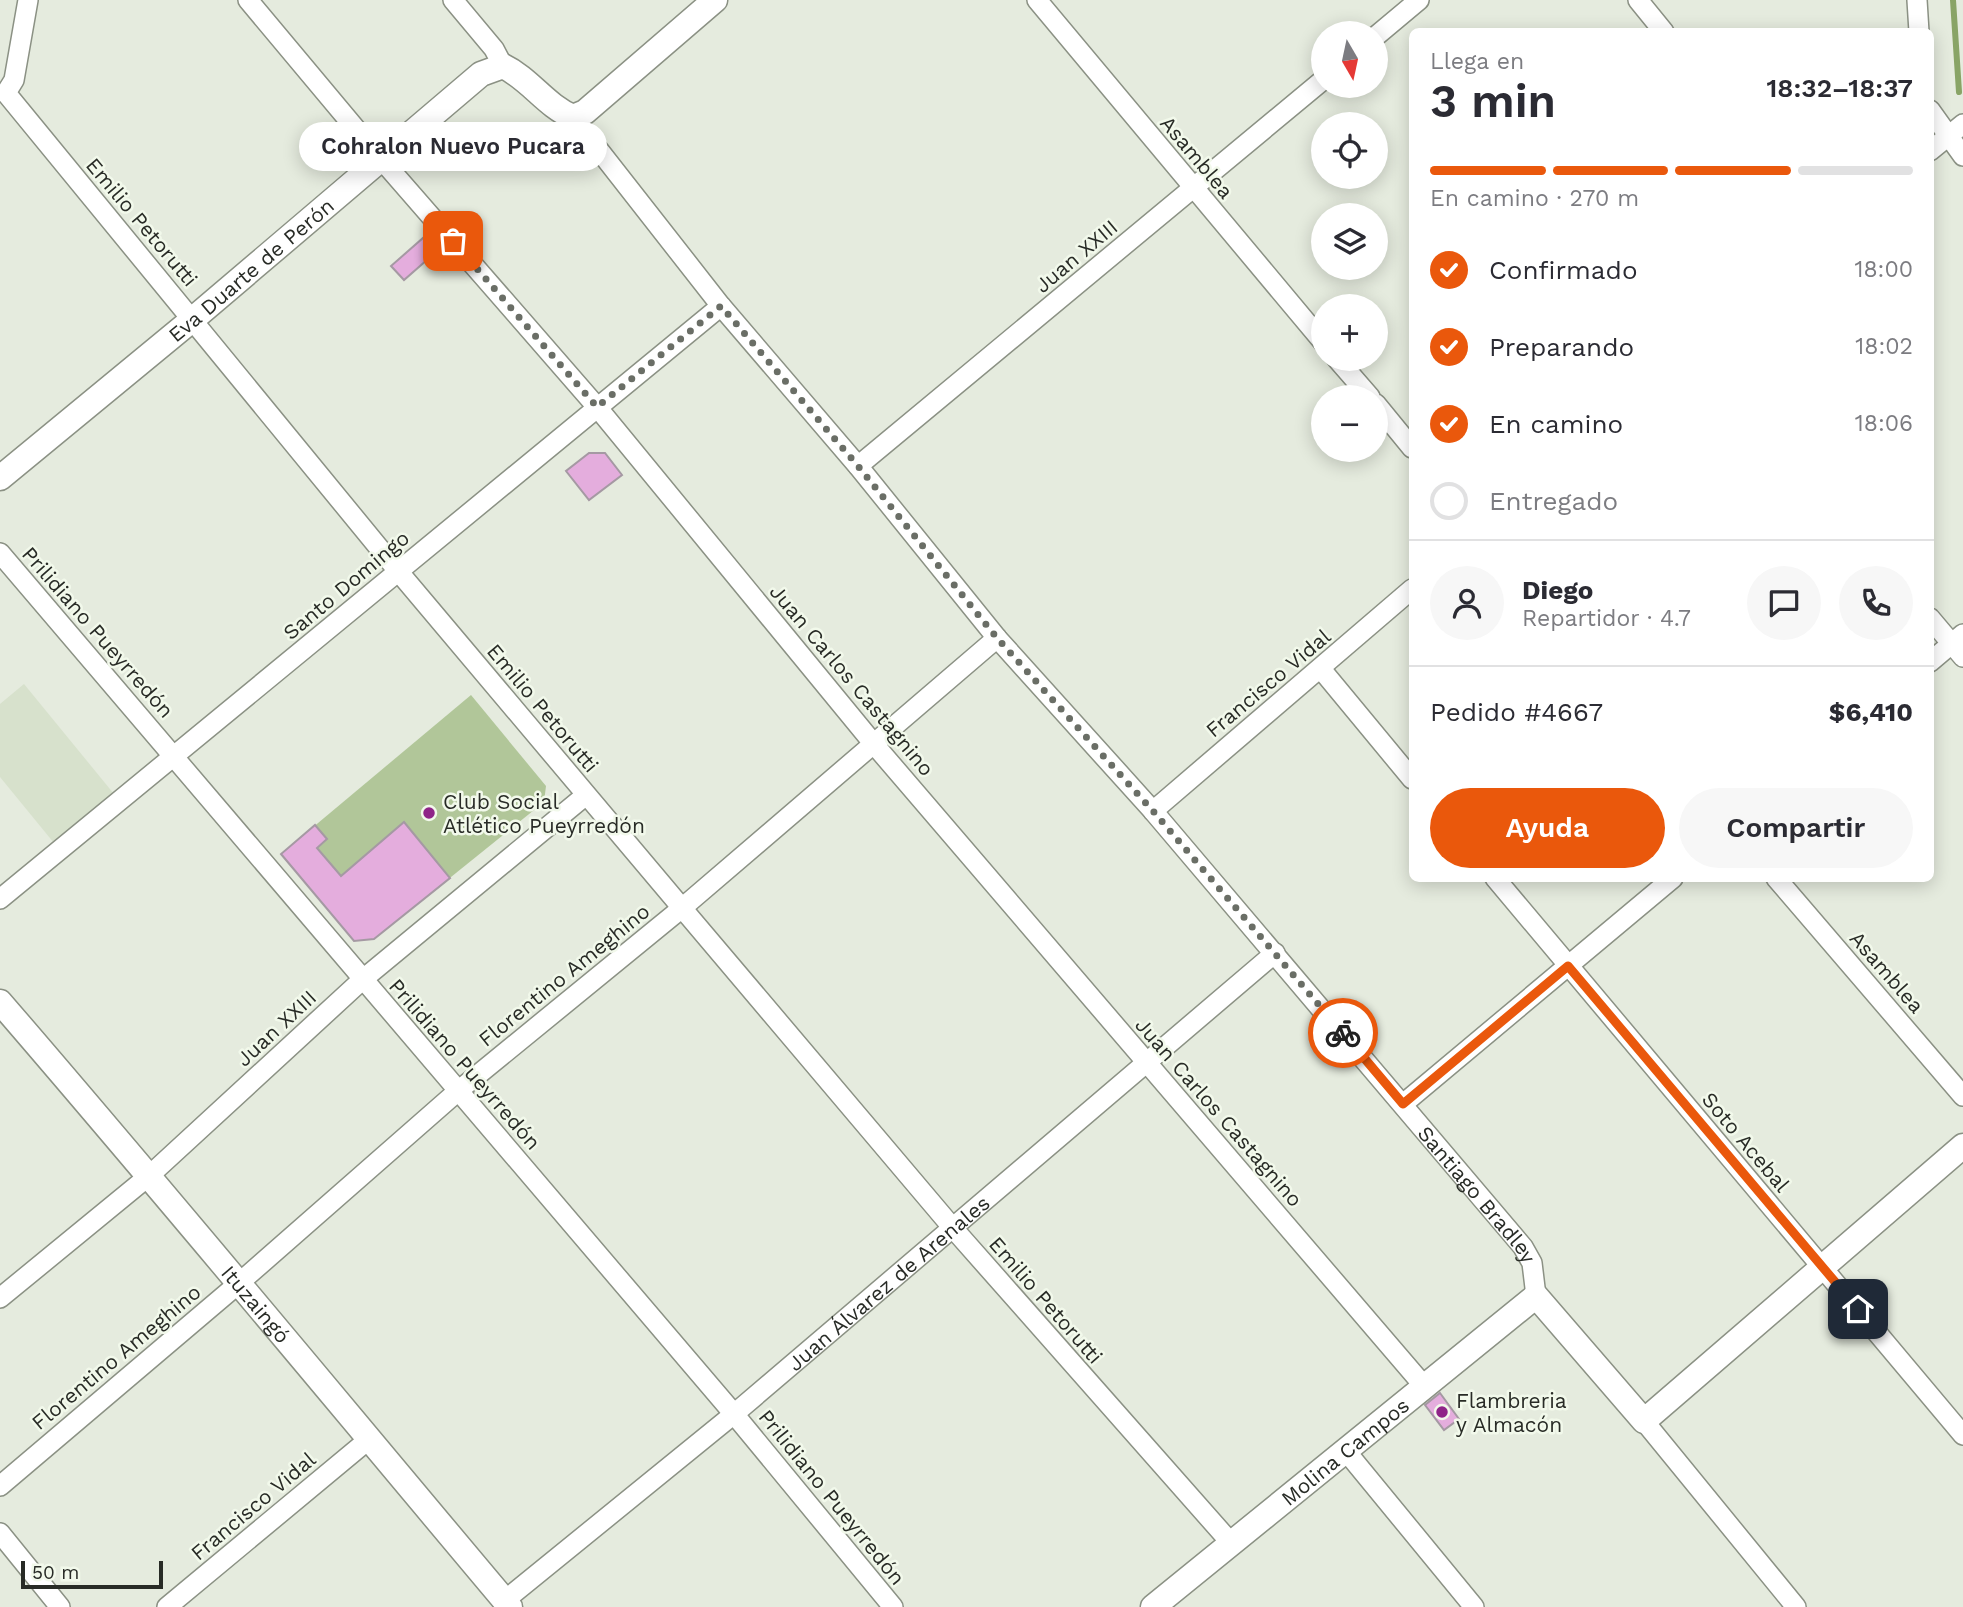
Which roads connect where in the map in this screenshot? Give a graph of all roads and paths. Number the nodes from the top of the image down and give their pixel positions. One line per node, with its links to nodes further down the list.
1 (29, 0): 14 (street, Emilio Petorutti)
2 (248, 0): 20 (street, Juan Carlos Castagnino)
3 (453, 0): 12 (street, Santiago Bradley)
4 (715, 0): 16 (street)
5 (1037, 0): 21 (street, Asamblea)
6 (1419, 0): 9 (street)
7 (1638, 0): 10 (street)
8 (1917, 0): 11 (street)
9 (1388, 26)
10 (1661, 28)
11 (1919, 28)
12 (503, 66): 16 (street, Santiago Bradley); 20 (street, Eva Duarte de Perón)
13 (1311, 90): 21 (street, Juan XXIII)
14 (3, 95): 23 (street, Emilio Petorutti)
15 (1934, 113): 17 (street)
16 (573, 117): 22 (street, Santiago Bradley)
17 (1956, 130): 18 (street); 19 (street)
18 (1934, 148)
19 (1963, 156)
20 (381, 159): 23 (street, Eva Duarte de Perón); 27 (street, Juan Carlos Castagnino)
21 (1194, 188): 24 (street, Asamblea); 30 (street, Juan XXIII)
22 (721, 306): 27 (street, Santo Domingo); 30 (street, Santiago Bradley)
23 (193, 319): 31 (street, Eva Duarte de Perón); 33 (street, Emilio Petorutti)
24 (1311, 328)
25 (1347, 371): 26 (street)
26 (1360, 385)
27 (597, 407): 33 (street, Santo Domingo); 40 (street, Juan Carlos Castagnino)
28 (1388, 419): 29 (street)
29 (1409, 444)
30 (858, 466): 36 (street, Santiago Bradley)
31 (0, 478)
32 (0, 553): 41 (street, Prilidiano Pueyrredón)
33 (398, 571): 41 (street, Santo Domingo); 43 (street, Emilio Petorutti)
34 (1409, 592): 39 (street, Francisco Vidal)
35 (1934, 622): 37 (street)
36 (997, 638): 40 (street, Florentino Ameghino); 44 (street, Santiago Bradley)
37 (1959, 645): 38 (street)
38 (1934, 660)
39 (1321, 669): 42 (street); 44 (street, Francisco Vidal)
40 (873, 743): 49 (street, Florentino Ameghino); 54 (street, Juan Carlos Castagnino)
41 (174, 756): 48 (street, Santo Domingo); 52 (street, Prilidiano Pueyrredón)
42 (1409, 775)
43 (586, 795): 49 (street, Emilio Petorutti); 52 (street, Juan XXIII)
44 (1153, 811): 50 (street, Santiago Bradley)
45 (1498, 882): 51 (street, Soto Acebal)
46 (1668, 882): 51 (street)
47 (1779, 882): 56 (street, Asamblea)
48 (0, 899)
49 (682, 908): 55 (street, Florentino Ameghino); 60 (street, Emilio Petorutti)
50 (1275, 953): 54 (street, Juan Álvarez de Arenales); 57 (street, Santiago Bradley)
51 (1568, 966): 57 (street); 61 (street, Soto Acebal)
52 (362, 980): 55 (street, Prilidiano Pueyrredón); 59 (street, Juan XXIII)
53 (0, 1002): 59 (street, Ituzaingó)
54 (1148, 1063): 60 (street, Juan Álvarez de Arenales); 65 (street, Juan Carlos Castagnino)
55 (458, 1091): 62 (street, Florentino Ameghino); 66 (street, Prilidiano Pueyrredón)
56 (1963, 1096)
57 (1403, 1104): 63 (street, Santiago Bradley)
58 (1963, 1146): 61 (street)
59 (150, 1175): 62 (street, Ituzaingó); 64 (street, Juan XXIII)
60 (952, 1227): 66 (street, Juan Álvarez de Arenales); 73 (street, Emilio Petorutti)
61 (1823, 1268): 67 (street); 68 (street, Soto Acebal)
62 (238, 1284): 69 (street, Ituzaingó); 71 (street, Florentino Ameghino)
63 (1536, 1296): 65 (street, Molina Campos); 67 (street, Santiago Bradley)
64 (0, 1298)
65 (1424, 1386): 70 (street, Molina Campos)
66 (734, 1414): 74 (street, Juan Álvarez de Arenales); 77 (street, Prilidiano Pueyrredón)
67 (1644, 1420): 80 (street, Santiago Bradley)
68 (1963, 1434)
69 (368, 1440): 74 (street, Ituzaingó); 76 (street, Francisco Vidal)
70 (1345, 1450): 73 (street, Molina Campos); 79 (street)
71 (0, 1486)
72 (0, 1533): 75 (street)
73 (1231, 1543): 78 (street, Molina Campos)
74 (504, 1605)
75 (60, 1607)
76 (167, 1607)
77 (892, 1607)
78 (1154, 1607)
79 (1475, 1607)
80 (1796, 1607)

